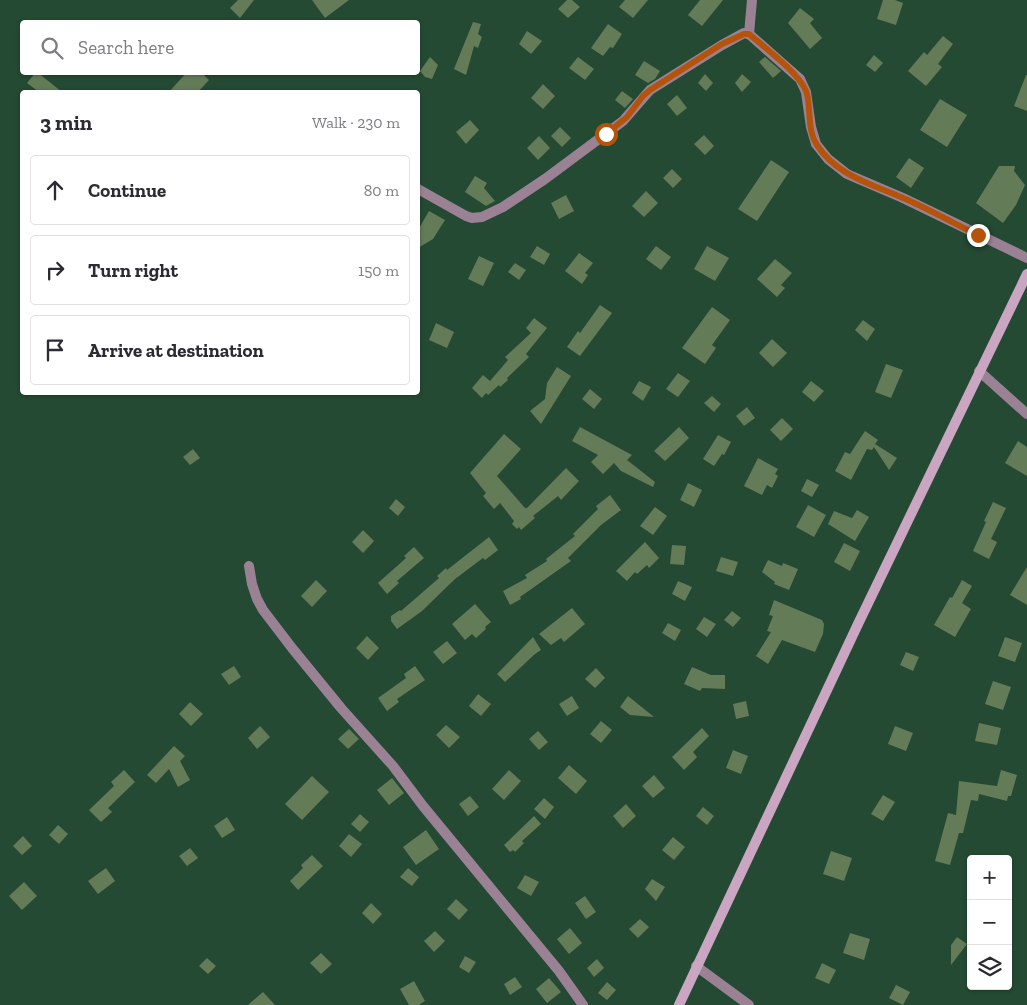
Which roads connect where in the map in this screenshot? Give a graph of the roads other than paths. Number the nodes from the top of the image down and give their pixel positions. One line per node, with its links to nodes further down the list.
1 (752, 0): 2 (street)
2 (749, 34): 3 (street); 4 (street)
3 (420, 191)
4 (1027, 258)
5 (1027, 274): 6 (main road)
6 (979, 370): 7 (street); 9 (main road)
7 (1027, 414)
8 (249, 566): 10 (street)
9 (696, 966): 11 (main road); 12 (street)
10 (583, 1005)
11 (678, 1005)
12 (749, 1005)

